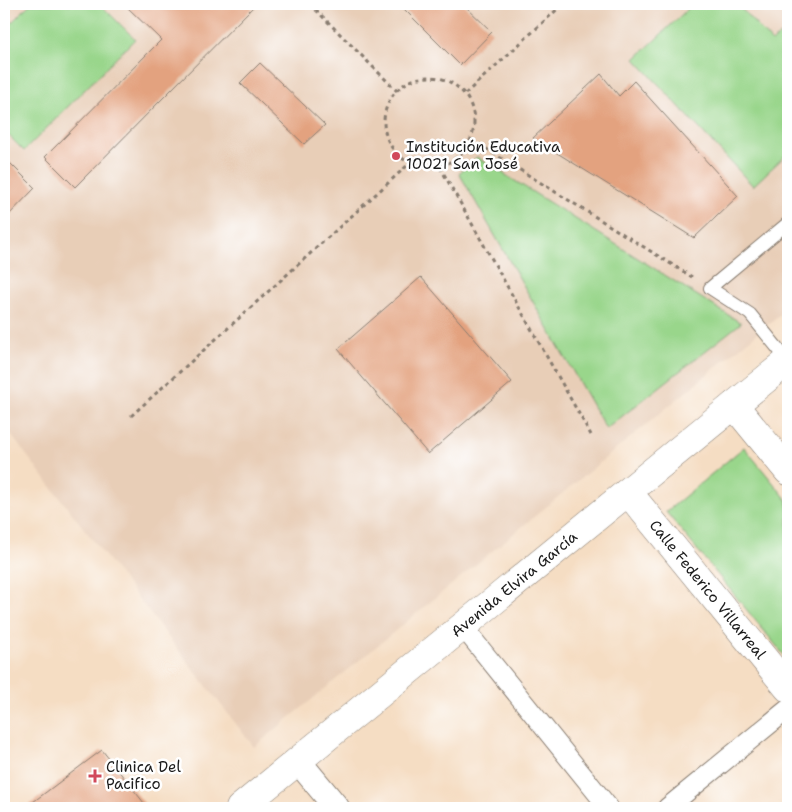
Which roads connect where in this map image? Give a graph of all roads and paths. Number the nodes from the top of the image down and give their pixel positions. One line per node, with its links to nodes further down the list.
1 (310, 4): 3 (path)
2 (563, 4): 4 (path)
3 (397, 91): 4 (path); 6 (path)
4 (465, 94): 5 (path)
5 (472, 140): 7 (path); 9 (path)
6 (409, 164): 7 (path); 12 (path)
7 (440, 167): 13 (path)
8 (788, 223): 9 (lane)
9 (710, 288): 10 (lane)
10 (788, 361): 11 (main road, Avenida Elvira García)
11 (734, 405): 14 (main road); 15 (main road, Avenida Elvira García)
12 (131, 416)
13 (591, 435)
14 (788, 471)
15 (628, 492): 16 (main road, Avenida Elvira García); 17 (main road, Calle Federico Villarreal)
16 (463, 626): 19 (main road, Avenida Elvira García); 22 (street)
17 (788, 688)
18 (788, 709): 23 (street)
19 (298, 761): 20 (main road, Avenida Elvira García); 21 (street)
20 (240, 808)
21 (337, 808)
22 (608, 808)
23 (667, 808)

